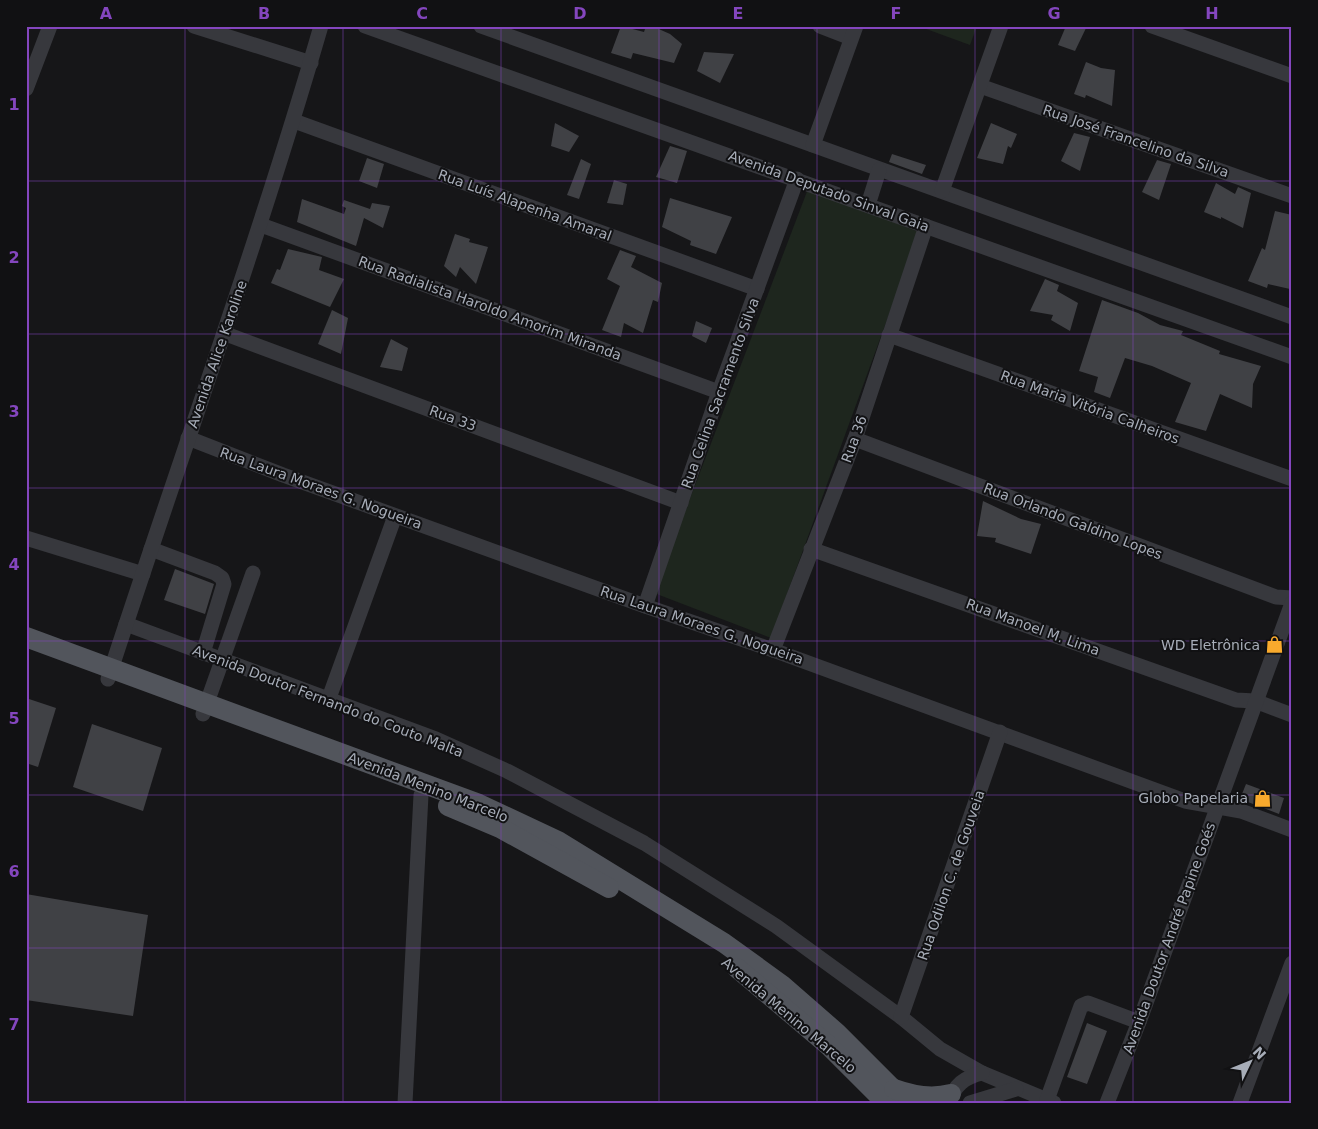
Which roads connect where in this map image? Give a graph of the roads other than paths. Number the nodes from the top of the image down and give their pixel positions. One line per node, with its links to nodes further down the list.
1 (50, 26): 11 (street)
2 (194, 26): 10 (street)
3 (320, 26): 10 (street, Avenida Alice Karoline)
4 (365, 26): 18 (street, Avenida Deputado Sinval Gaia)
5 (481, 26): 16 (street)
6 (820, 26): 9 (street)
7 (1002, 26): 13 (street)
8 (1152, 26): 12 (street)
9 (854, 32): 16 (street)
10 (310, 63): 15 (street, Avenida Alice Karoline)
11 (29, 72): 14 (street)
12 (1292, 76)
13 (980, 86): 19 (street); 20 (street, Rua José Francelino da Silva)
14 (26, 89)
15 (294, 121): 22 (street, Avenida Alice Karoline); 24 (street, Rua Luís Alapenha Amaral)
16 (813, 144): 17 (street)
17 (879, 170): 19 (street); 21 (street)
18 (797, 179): 21 (street, Avenida Deputado Sinval Gaia); 24 (street, Rua Celina Sacramento Silva)
19 (942, 191): 25 (street)
20 (1292, 196)
21 (868, 205): 23 (street, Avenida Deputado Sinval Gaia)
22 (261, 224): 26 (street, Avenida Alice Karoline); 29 (street, Rua Radialista Haroldo Amorim Miranda)
23 (926, 226): 27 (street, Rua 36); 28 (street, Avenida Deputado Sinval Gaia)
24 (757, 289): 29 (street, Rua Celina Sacramento Silva)
25 (1292, 317)
26 (226, 334): 30 (street, Avenida Alice Karoline); 33 (street, Rua 33)
27 (889, 335): 31 (street, Rua 36); 32 (street, Rua Maria Vitória Calheiros)
28 (1292, 357)
29 (719, 392): 33 (street, Rua Celina Sacramento Silva)
30 (188, 438): 34 (street, Rua Laura Moraes G. Nogueira); 36 (street, Avenida Alice Karoline)
31 (855, 439): 37 (street, Rua 36); 40 (street, Rua Orlando Galdino Lopes)
32 (1292, 479)
33 (680, 503): 42 (street, Rua Celina Sacramento Silva)
34 (395, 516): 42 (street, Rua Laura Moraes G. Nogueira); 50 (street)
35 (26, 538): 39 (street)
36 (151, 549): 39 (street, Avenida Alice Karoline); 47 (street)
37 (811, 549): 46 (street, Rua 36); 51 (street, Rua Manoel M. Lima)
38 (253, 573): 48 (street)
39 (142, 574): 43 (street, Avenida Alice Karoline)
40 (1292, 598)
41 (1292, 603): 51 (street, Avenida Doutor André Papine Goés)
42 (645, 606): 46 (street, Rua Laura Moraes G. Nogueira)
43 (126, 624): 47 (street, Avenida Doutor Fernando do Couto Malta); 49 (street, Avenida Alice Karoline)
44 (26, 637): 49 (main road, Avenida Menino Marcelo)
45 (26, 650): 49 (main road, Avenida Menino Marcelo)
46 (773, 650): 54 (street, Rua Laura Moraes G. Nogueira)
47 (203, 653): 48 (street, Avenida Doutor Fernando do Couto Malta)
48 (221, 658): 50 (street, Avenida Doutor Fernando do Couto Malta); 52 (street)
49 (110, 674): 52 (main road, Avenida Menino Marcelo)
50 (329, 698): 59 (street, Avenida Doutor Fernando do Couto Malta)
51 (1255, 701): 53 (street, Rua Manoel M. Lima); 56 (street, Avenida Doutor André Papine Goés)
52 (205, 708): 55 (main road, Avenida Menino Marcelo); 63 (main road, Avenida Menino Marcelo)
53 (1292, 715)
54 (1000, 732): 56 (street, Rua Laura Moraes G. Nogueira); 59 (street, Rua Odilon C. de Gouveia)
55 (421, 795): 63 (main road, Avenida Menino Marcelo); 66 (street)
56 (1217, 806): 57 (street, Rua Laura Moraes G. Nogueira); 60 (street, Avenida Doutor André Papine Goés)
57 (1292, 830)
58 (1292, 964): 69 (street)
59 (901, 1017): 61 (street, Avenida Doutor Fernando do Couto Malta)
60 (1139, 1022): 65 (street); 68 (street, Avenida Doutor André Papine Goés)
61 (982, 1073): 62 (street, Avenida Doutor Fernando do Couto Malta); 64 (street)
62 (1016, 1089): 65 (street, Avenida Doutor Fernando do Couto Malta); 67 (street)
63 (896, 1098): 64 (main road)
64 (950, 1098)
65 (1050, 1102)
66 (405, 1103)
67 (970, 1103)
68 (1107, 1103)
69 (1240, 1103)

